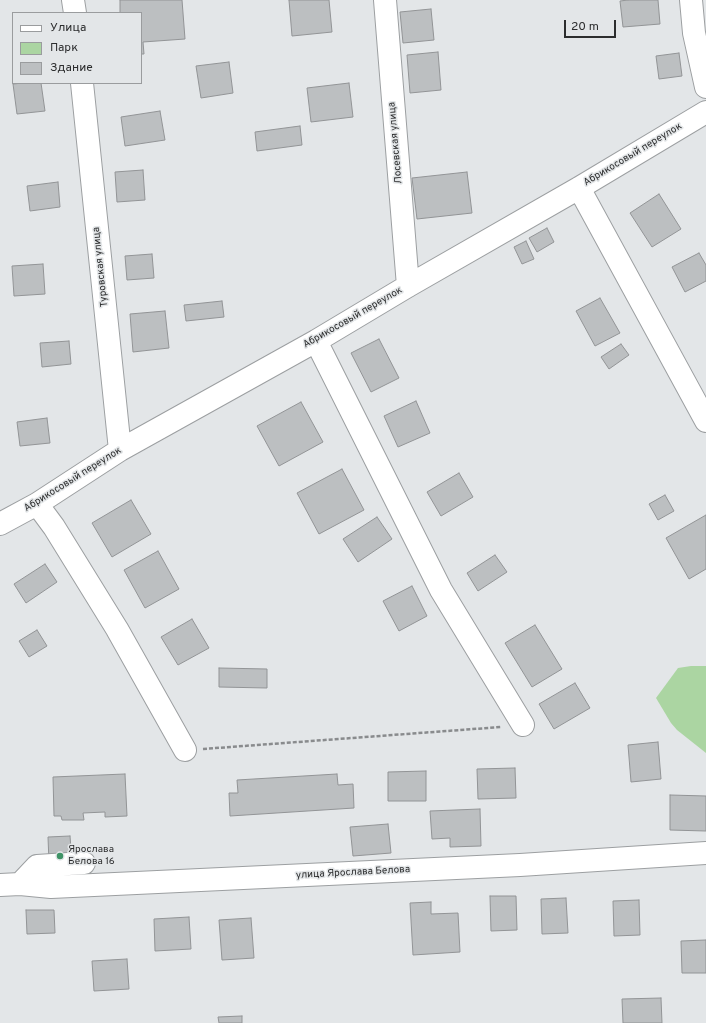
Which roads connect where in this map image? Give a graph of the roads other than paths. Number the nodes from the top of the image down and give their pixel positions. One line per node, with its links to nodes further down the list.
1 (73, 0): 4 (street)
2 (384, 0): 9 (street, Лосевская улица)
3 (691, 0): 6 (street)
4 (75, 12)
5 (82, 84): 12 (street, Туровская улица)
6 (706, 87)
7 (706, 112): 8 (street, Абрикосовый переулок)
8 (579, 188): 9 (street, Абрикосовый переулок); 11 (street)
9 (408, 286): 10 (street, Абрикосовый переулок)
10 (316, 341): 12 (street, Абрикосовый переулок); 15 (street)
11 (706, 421)
12 (120, 450): 13 (street, Абрикосовый переулок)
13 (37, 504): 14 (street, Абрикосовый переулок); 16 (street)
14 (0, 524)
15 (523, 725)
16 (185, 750)
17 (706, 853): 19 (street, улица Ярослава Белова)
18 (84, 863): 19 (street)
19 (10, 885)

